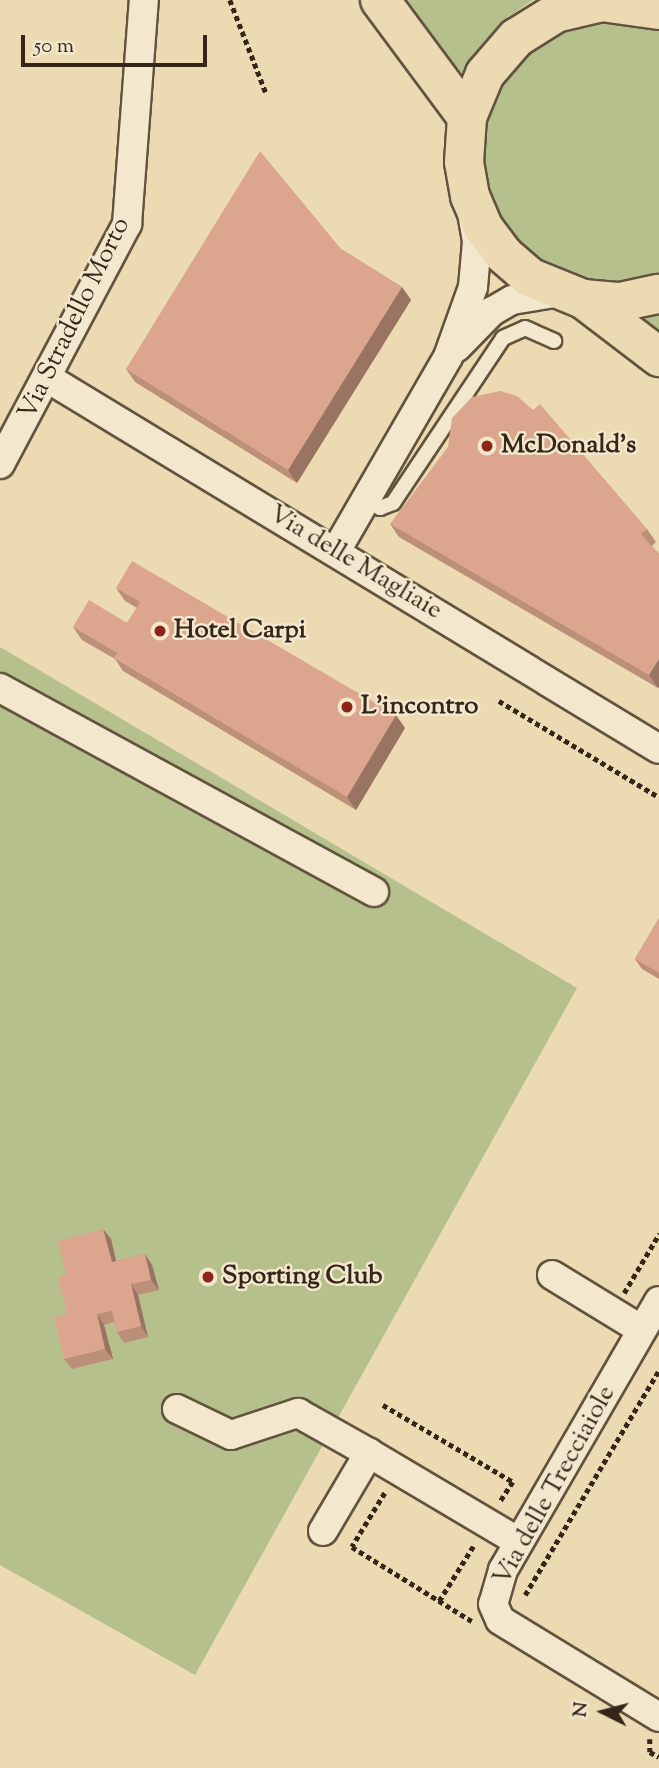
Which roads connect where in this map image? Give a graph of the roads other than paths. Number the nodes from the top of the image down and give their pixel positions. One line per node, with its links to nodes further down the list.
1 (144, 0): 12 (street, Via Stradello Morto)
2 (380, 0): 5 (main road)
3 (600, 1): 4 (main road); 5 (main road)
4 (659, 10)
5 (467, 117): 6 (main road)
6 (464, 162): 8 (main road); 10 (street)
7 (659, 294): 8 (main road)
8 (572, 296): 10 (street); 11 (main road)
9 (554, 341): 14 (lane)
10 (448, 357): 14 (street)
11 (659, 357)
12 (49, 379): 13 (street, Via Stradello Morto); 15 (street, Via delle Magliaie)
13 (0, 464)
14 (366, 497): 15 (street)
15 (336, 551): 17 (street, Via delle Magliaie)
16 (0, 688): 18 (street)
17 (659, 749)
18 (373, 892)
19 (552, 1275): 21 (street)
20 (659, 1301): 21 (street, Via delle Trecciaiole)
21 (642, 1330): 25 (street, Via delle Trecciaiole)
22 (177, 1409): 23 (street)
23 (369, 1453): 24 (street); 25 (street)
24 (323, 1531)
25 (514, 1551): 26 (street, Via delle Trecciaiole)
26 (659, 1717)

